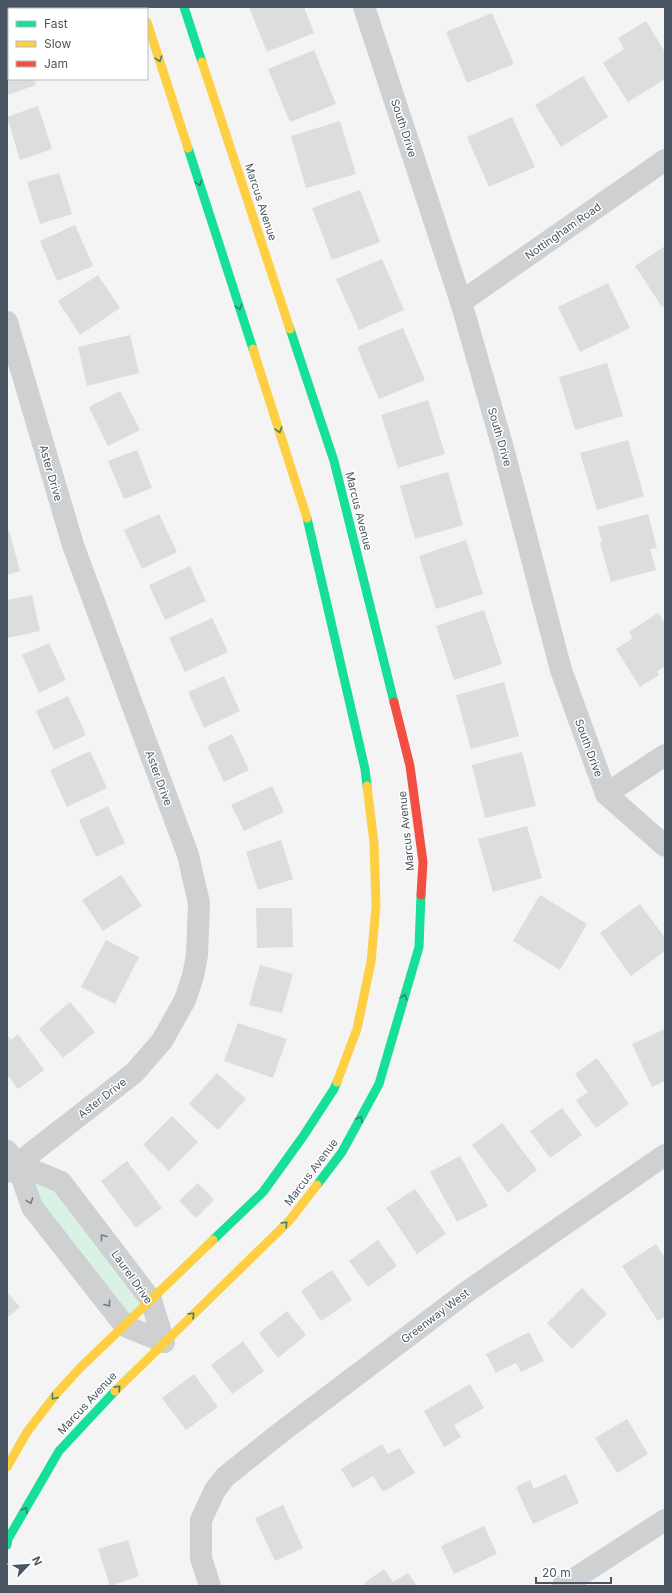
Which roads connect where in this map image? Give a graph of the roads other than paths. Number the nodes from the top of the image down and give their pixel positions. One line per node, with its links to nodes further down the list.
1 (184, 7): 14 (main road, Marcus Avenue, one-way to 1)
2 (364, 7): 5 (street, South Drive)
3 (148, 25): 12 (main road, one-way to 12)
4 (665, 160): 5 (street, Nottingham Road)
5 (461, 302): 8 (street, South Drive)
6 (7, 322): 11 (street, Aster Drive)
7 (665, 755): 8 (street)
8 (606, 794): 9 (street, South Drive)
9 (665, 846)
10 (665, 1155): 18 (street, Greenway West)
11 (10, 1162): 12 (street, Laurel Drive, one-way to 11); 13 (street, one-way to 13)
12 (151, 1300): 13 (main road); 14 (street, Laurel Drive)
13 (125, 1326): 14 (street); 15 (main road, one-way to 15)
14 (164, 1342): 17 (main road, Marcus Avenue, one-way to 14)
15 (7, 1466)
16 (665, 1520): 19 (street)
17 (7, 1545)
18 (210, 1586)
19 (563, 1586)

